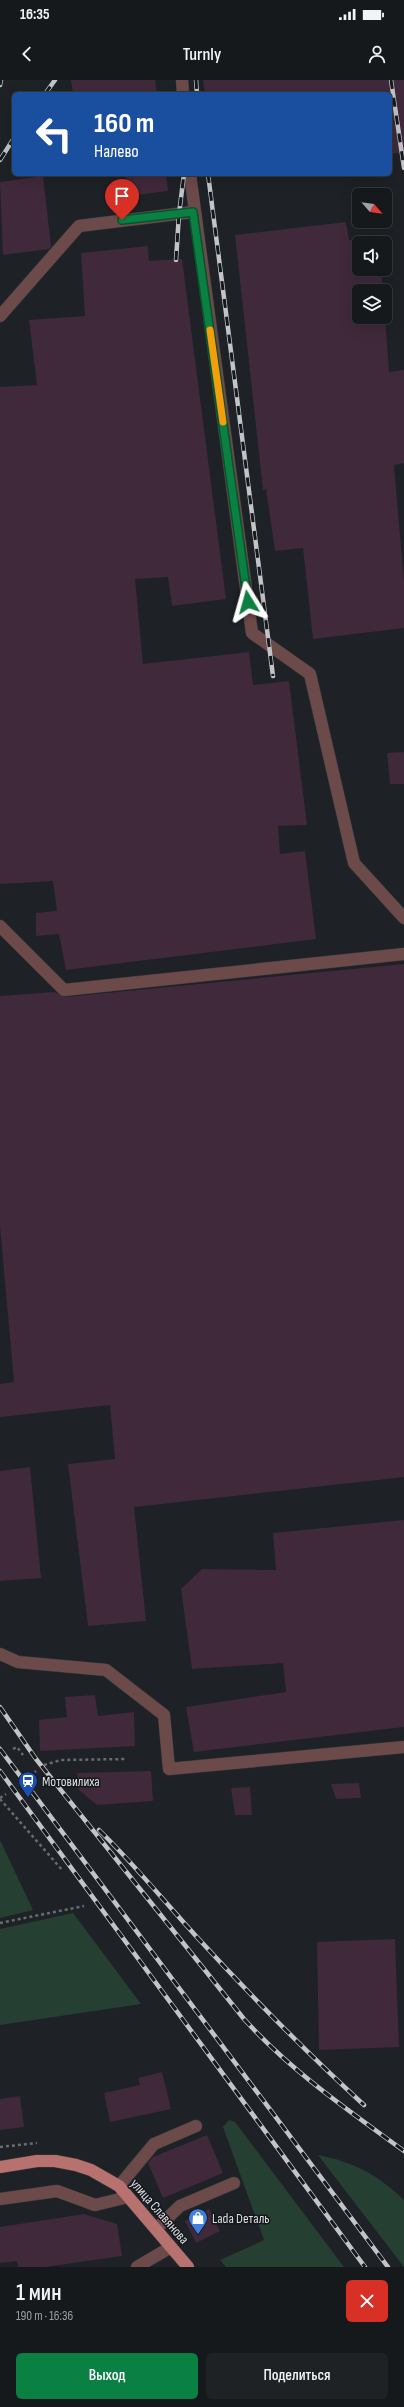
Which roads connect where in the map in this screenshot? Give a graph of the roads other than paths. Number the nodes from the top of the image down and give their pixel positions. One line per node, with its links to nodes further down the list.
1 (182, 80): 2 (lane)
2 (183, 92)
3 (190, 176): 4 (lane)
4 (193, 212): 5 (lane); 6 (lane)
5 (0, 316)
6 (404, 918)
7 (0, 926): 8 (lane)
8 (404, 954)
9 (0, 1654): 10 (lane)
10 (404, 1748)
11 (196, 2126): 14 (lane)
12 (0, 2167): 14 (main road, улица Славянова)
13 (234, 2183): 17 (lane)
14 (119, 2186): 15 (main road, улица Славянова)
15 (128, 2197): 16 (lane); 17 (main road, улица Славянова)
16 (0, 2199)
17 (156, 2229): 18 (main road, улица Славянова)
18 (171, 2247): 19 (lane); 20 (main road, улица Славянова)
19 (137, 2267)
20 (188, 2267)

